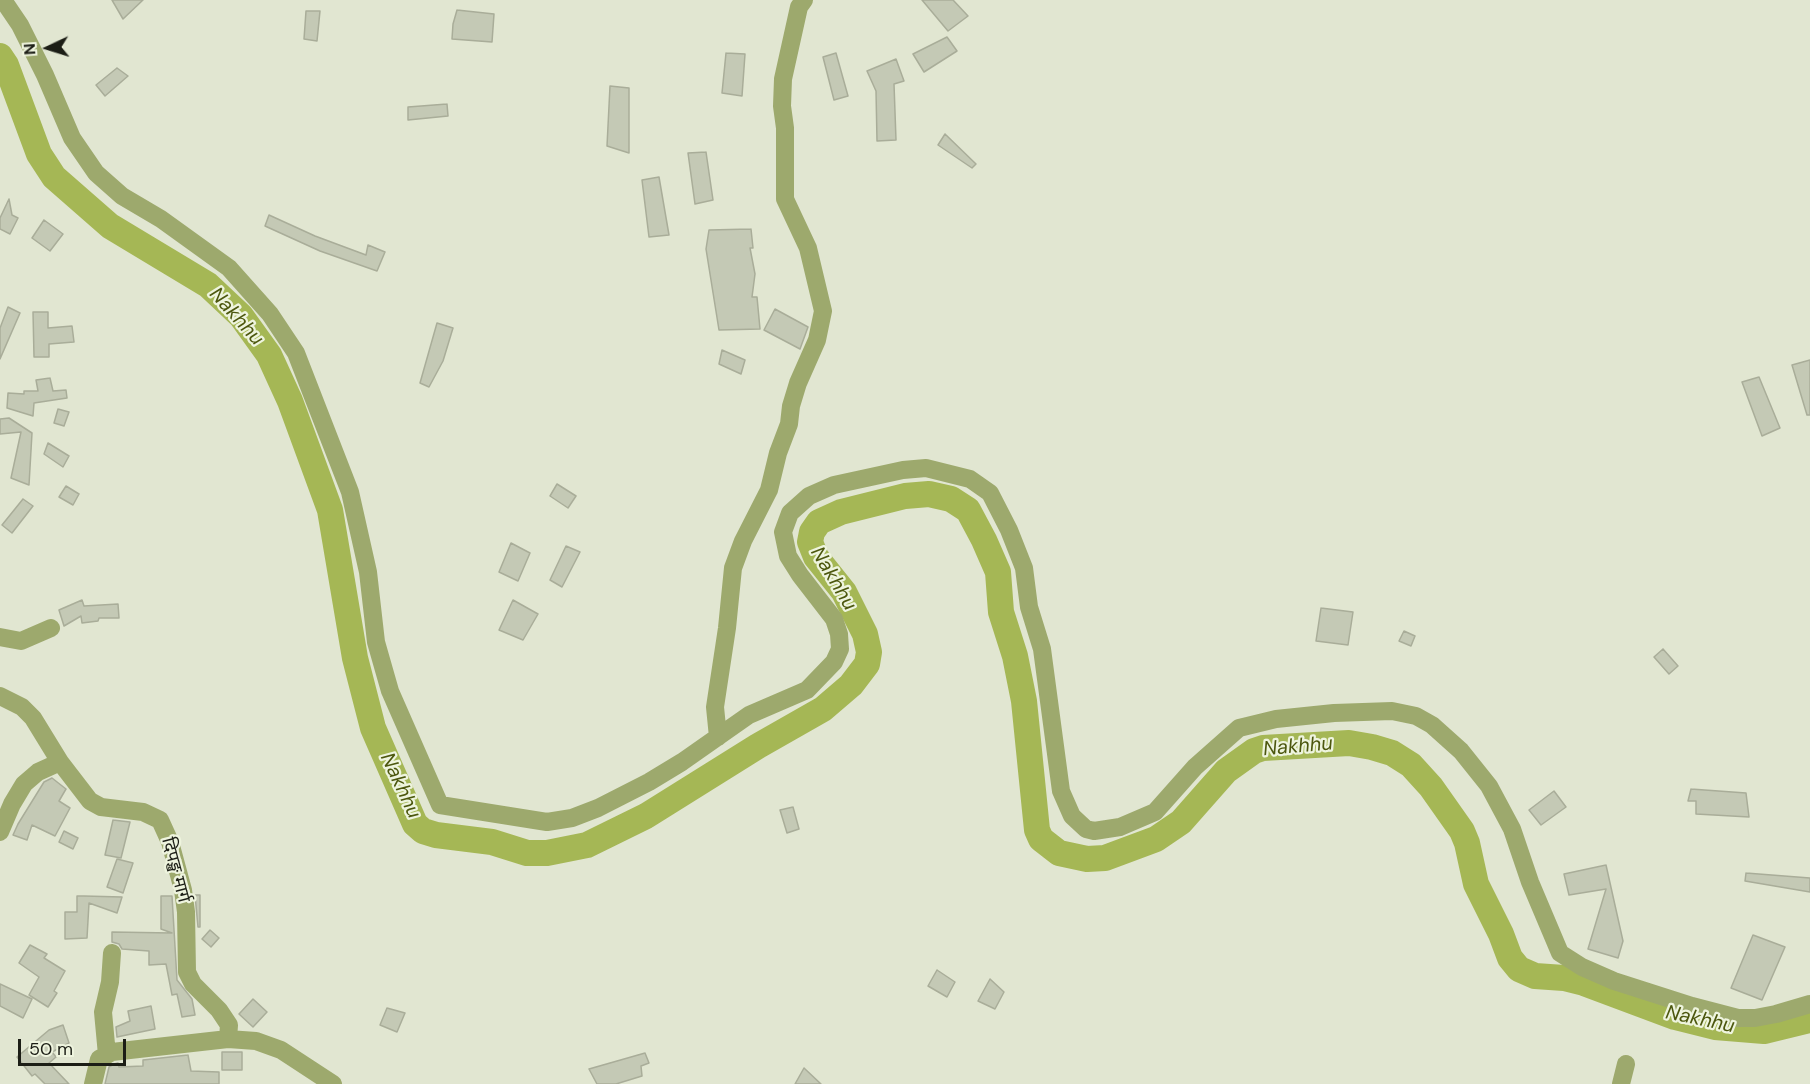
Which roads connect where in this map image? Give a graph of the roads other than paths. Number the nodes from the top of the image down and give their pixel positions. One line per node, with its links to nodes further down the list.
1 (3, 0): 6 (street)
2 (804, 0): 6 (street)
3 (51, 628): 4 (street)
4 (0, 637)
5 (0, 696): 7 (street, दिपङ्ख मार्ग)
6 (718, 736): 10 (street)
7 (60, 762): 8 (street); 11 (street, दिपङ्ख मार्ग)
8 (0, 832)
9 (112, 953): 12 (street)
10 (1810, 1004)
11 (228, 1039): 12 (street); 15 (street)
12 (107, 1055): 14 (street)
13 (1626, 1064): 16 (street)
14 (93, 1084)
15 (333, 1084)
16 (1621, 1084)

